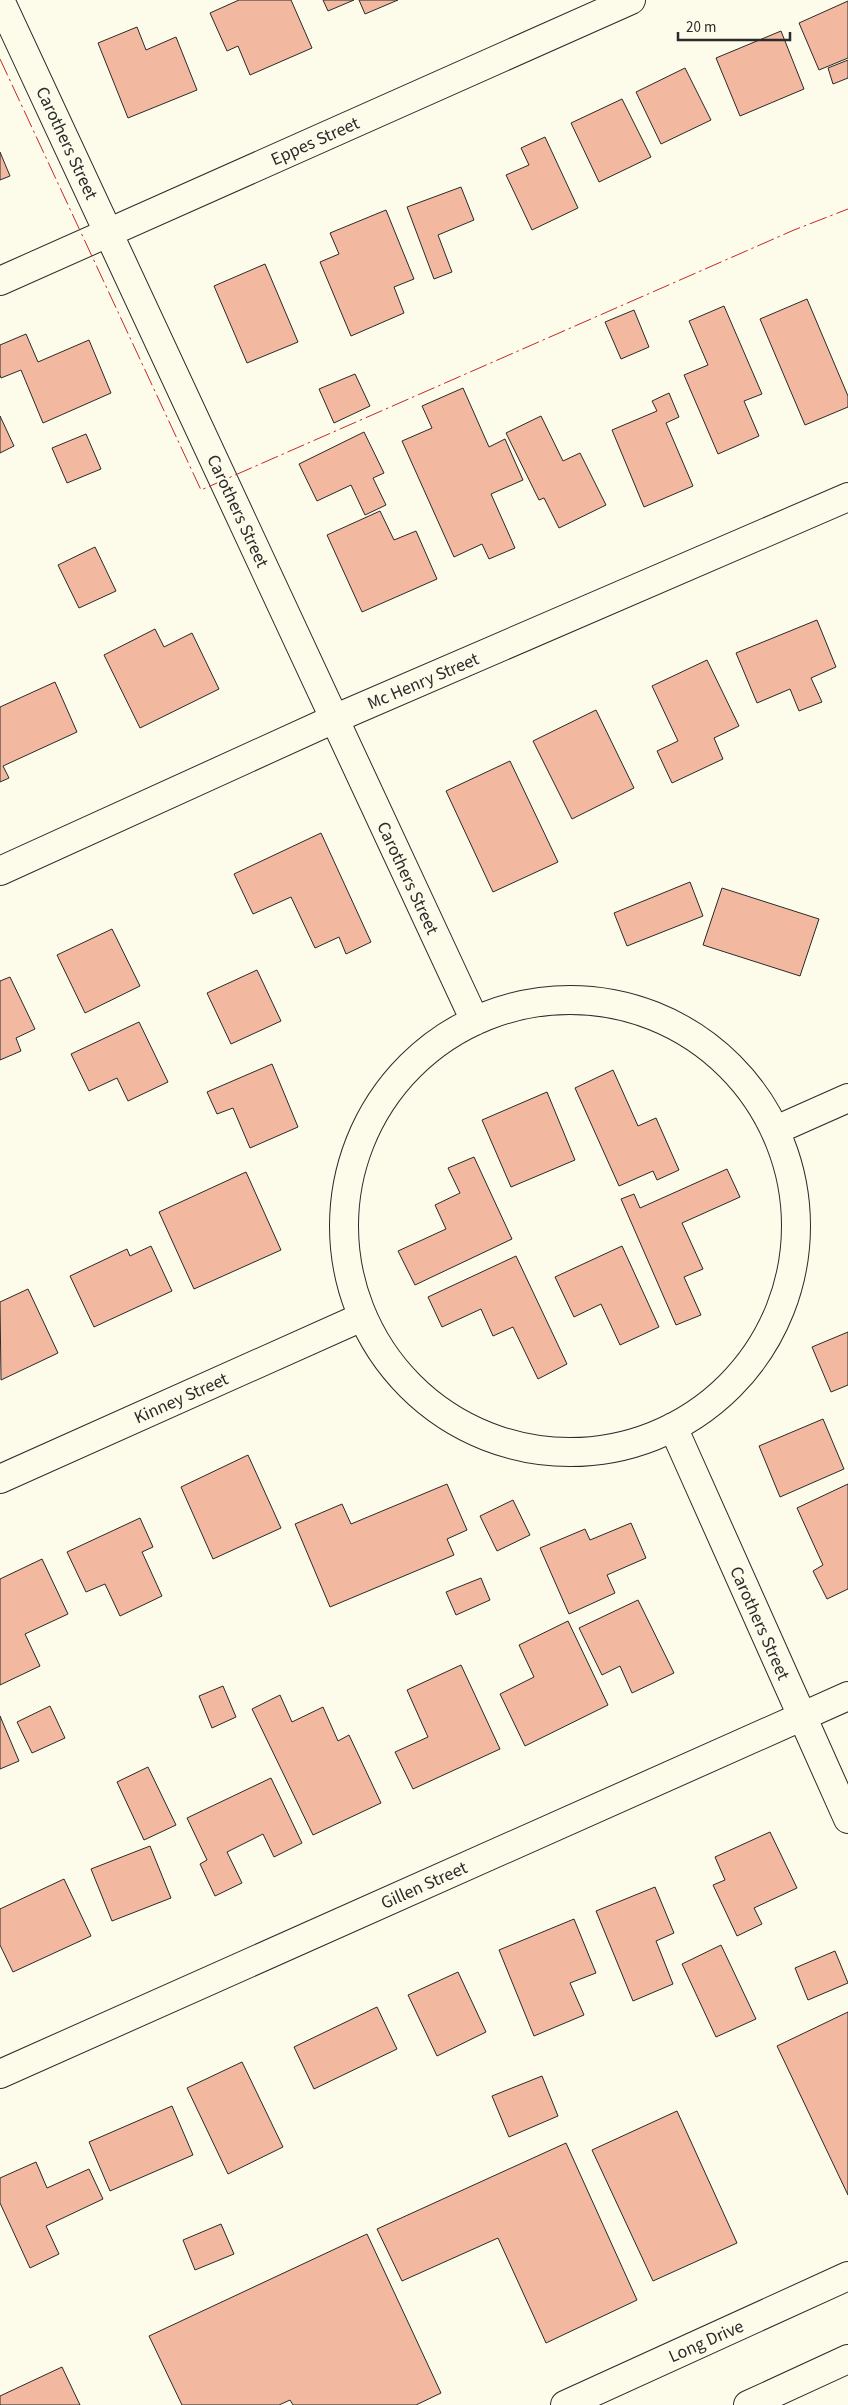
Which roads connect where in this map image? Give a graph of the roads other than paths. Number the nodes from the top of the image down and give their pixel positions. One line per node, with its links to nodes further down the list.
1 (0, 0): 3 (street, Carothers Street)
2 (631, 0): 3 (street, Eppes Street)
3 (109, 233): 4 (street, Eppes Street); 6 (street, Carothers Street)
4 (0, 281)
5 (848, 496): 6 (street, Mc Henry Street)
6 (334, 719): 7 (street, Mc Henry Street); 8 (street, Carothers Street)
7 (0, 870)
8 (475, 1022): 10 (street); 11 (street)
9 (848, 1098): 10 (street)
10 (776, 1130): 12 (street)
11 (362, 1317): 12 (street); 13 (street, Kinney Street)
12 (673, 1427): 15 (street, Carothers Street)
13 (0, 1479)
14 (848, 1696): 15 (street, Gillen Street)
15 (802, 1716): 16 (street, Carothers Street); 17 (street, Gillen Street)
16 (848, 1819)
17 (0, 2074)
18 (848, 2276): 20 (street, Long Drive)
19 (848, 2359): 21 (street)
20 (565, 2405)
21 (748, 2405)

